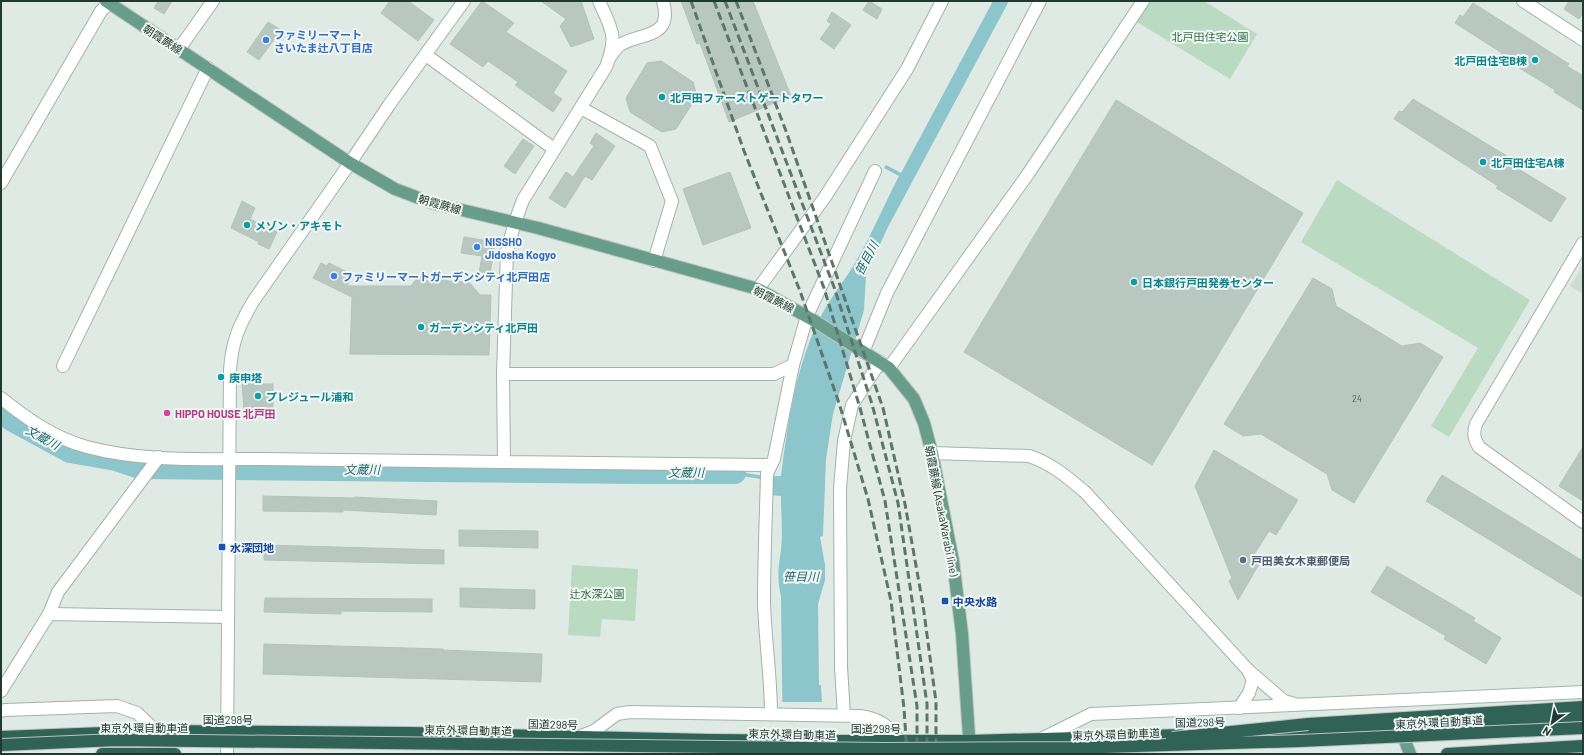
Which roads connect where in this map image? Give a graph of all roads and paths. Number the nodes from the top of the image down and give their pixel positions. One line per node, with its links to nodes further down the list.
1 (213, 1): 11 (street)
2 (464, 1): 12 (street)
3 (599, 1): 13 (street)
4 (663, 1): 13 (street)
5 (942, 1): 23 (street)
6 (1040, 1): 25 (street)
7 (1143, 1): 27 (street)
8 (1523, 1): 10 (street)
9 (107, 3): 11 (main road, 朝霞蕨線); 19 (street)
10 (1583, 40)
11 (179, 49): 14 (main road, 朝霞蕨線)
12 (426, 55): 16 (street); 17 (street)
13 (610, 57): 15 (street)
14 (208, 68): 17 (main road, 朝霞蕨線); 28 (street)
15 (581, 108): 16 (street); 22 (street)
16 (554, 149): 20 (street)
17 (350, 163): 20 (main road, 朝霞蕨線); 35 (street)
18 (875, 171): 24 (street)
19 (1, 183)
20 (515, 222): 22 (main road, 朝霞蕨線); 29 (street)
21 (1583, 243): 36 (street)
22 (654, 261): 23 (main road, 朝霞蕨線)
23 (758, 289): 24 (main road, 朝霞蕨線)
24 (810, 318): 25 (main road, 朝霞蕨線 (AsakaWarabi line)); 26 (street)
25 (859, 349): 27 (main road, 朝霞蕨線 (AsakaWarabi line))
26 (793, 365): 29 (street); 34 (street)
27 (885, 365): 31 (main road, 朝霞蕨線 (AsakaWarabi line)); 47 (street)
28 (63, 366)
29 (503, 374): 33 (street)
30 (1, 398): 32 (street)
31 (932, 453): 39 (street); 57 (main road, 朝霞蕨線 (AsakaWarabi line))
32 (159, 457): 35 (street); 37 (street)
33 (504, 462): 34 (street); 35 (street)
34 (771, 465): 46 (street)
35 (229, 466): 38 (street)
36 (1583, 522)
37 (49, 614): 38 (street); 40 (street)
38 (228, 617): 52 (street)
39 (1248, 670): 42 (street); 44 (street)
40 (1, 691)
41 (1583, 692): 42 (street)
42 (1300, 705): 44 (street)
43 (1583, 707): 60 (highway, bridge)
44 (1239, 708): 55 (street)
45 (2, 710): 51 (street)
46 (774, 714): 47 (street); 54 (street)
47 (839, 715): 56 (street)
48 (1583, 718): 50 (highway, 国道298号)
49 (1583, 728): 60 (highway, 東京外環自動車道, bridge)
50 (1402, 730): 55 (highway, 国道298号); 65 (main road)
51 (156, 731): 52 (highway, 国道298号); 53 (highway, 国道298号)
52 (227, 732): 54 (highway, 国道298号); 63 (street)
53 (1, 737)
54 (577, 737): 56 (highway, 国道298号)
55 (1040, 739): 57 (highway, 国道298号)
56 (900, 741): 57 (highway, 国道298号)
57 (969, 741): 64 (main road, 朝霞蕨線 (AsakaWarabi line))
58 (1, 745): 60 (highway, 東京外環自動車道, bridge)
59 (1583, 746): 66 (highway)
60 (1072, 748)
61 (102, 754): 62 (highway)
62 (175, 754)
63 (227, 754)
64 (970, 754)
65 (1410, 754)
66 (1447, 754)

